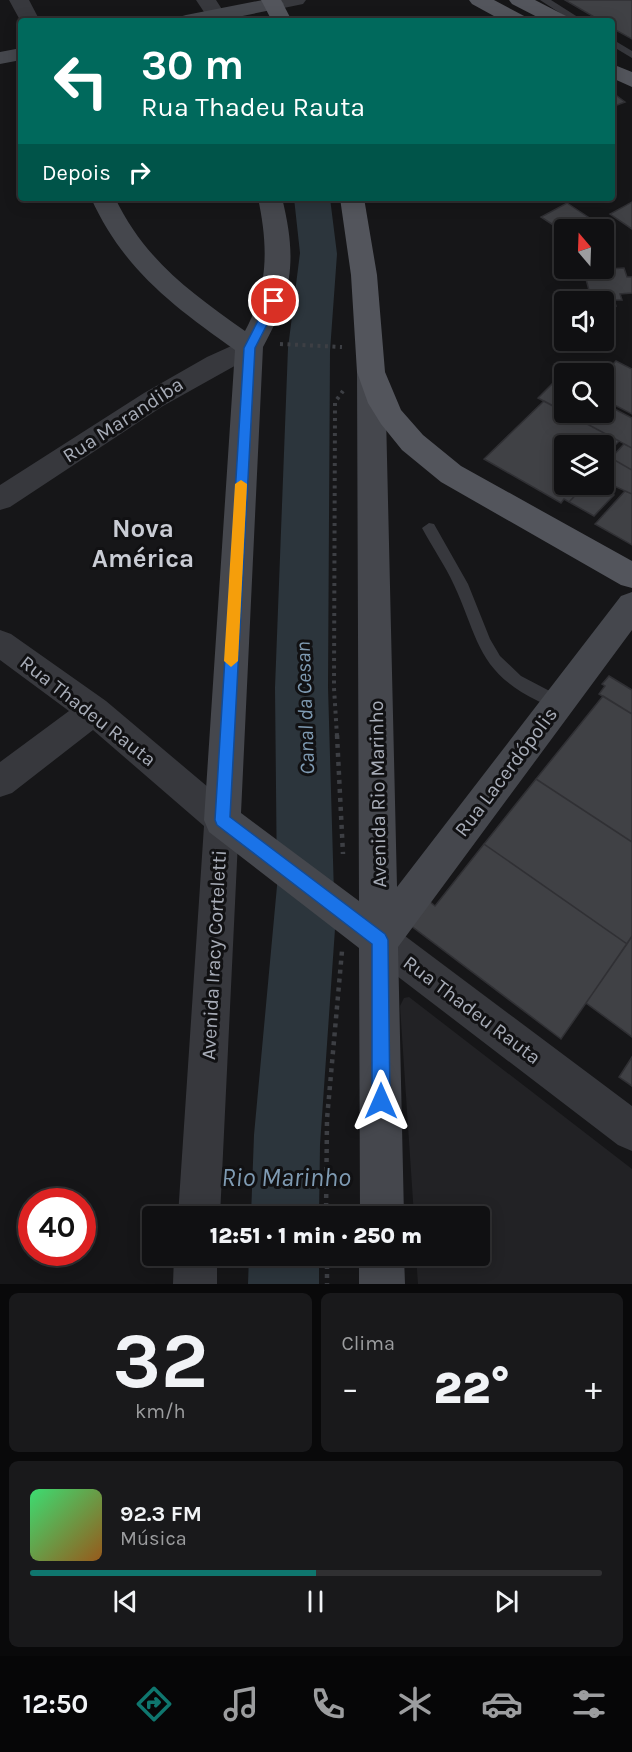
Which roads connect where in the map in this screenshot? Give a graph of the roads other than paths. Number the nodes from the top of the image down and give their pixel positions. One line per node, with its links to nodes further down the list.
1 (19, 0): 8 (street)
2 (296, 0): 6 (street)
3 (479, 0): 10 (main road)
4 (519, 0): 11 (main road)
5 (545, 0): 12 (lane)
6 (273, 8): 7 (street)
7 (217, 12): 9 (street)
8 (28, 18)
9 (196, 18)
10 (513, 18)
11 (555, 18)
12 (574, 18)
13 (615, 46): 15 (main road)
14 (18, 55): 16 (street)
15 (632, 56)
16 (0, 58)
17 (615, 72): 18 (main road)
18 (632, 80)
19 (104, 201): 23 (street)
20 (271, 201): 22 (street, Avenida Iracy Corteletti)
21 (352, 201): 25 (main road)
22 (268, 315): 23 (street); 24 (street, Avenida Iracy Corteletti)
23 (219, 326): 24 (street)
24 (249, 348): 26 (street, Rua Marandiba); 34 (street, Avenida Iracy Corteletti)
25 (360, 380): 28 (main road); 35 (street, Avenida Rio Marinho)
26 (0, 499)
27 (429, 528): 31 (lane)
28 (632, 576)
29 (632, 605): 31 (street, Rua Lacerdópolis)
30 (0, 643): 32 (street, Rua Thadeu Rauta)
31 (558, 703): 35 (street, Rua Lacerdópolis)
32 (94, 711): 33 (street); 34 (street, Rua Thadeu Rauta)
33 (0, 782)
34 (222, 820): 35 (street, Rua Thadeu Rauta); 37 (street, Avenida Iracy Corteletti)
35 (380, 940): 36 (street, Rua Thadeu Rauta); 38 (street, Avenida Rio Marinho)
36 (632, 1131)
37 (200, 1206)
38 (382, 1206)
39 (196, 1266): 41 (street)
40 (382, 1266): 42 (street)
41 (195, 1284)
42 (382, 1284)

